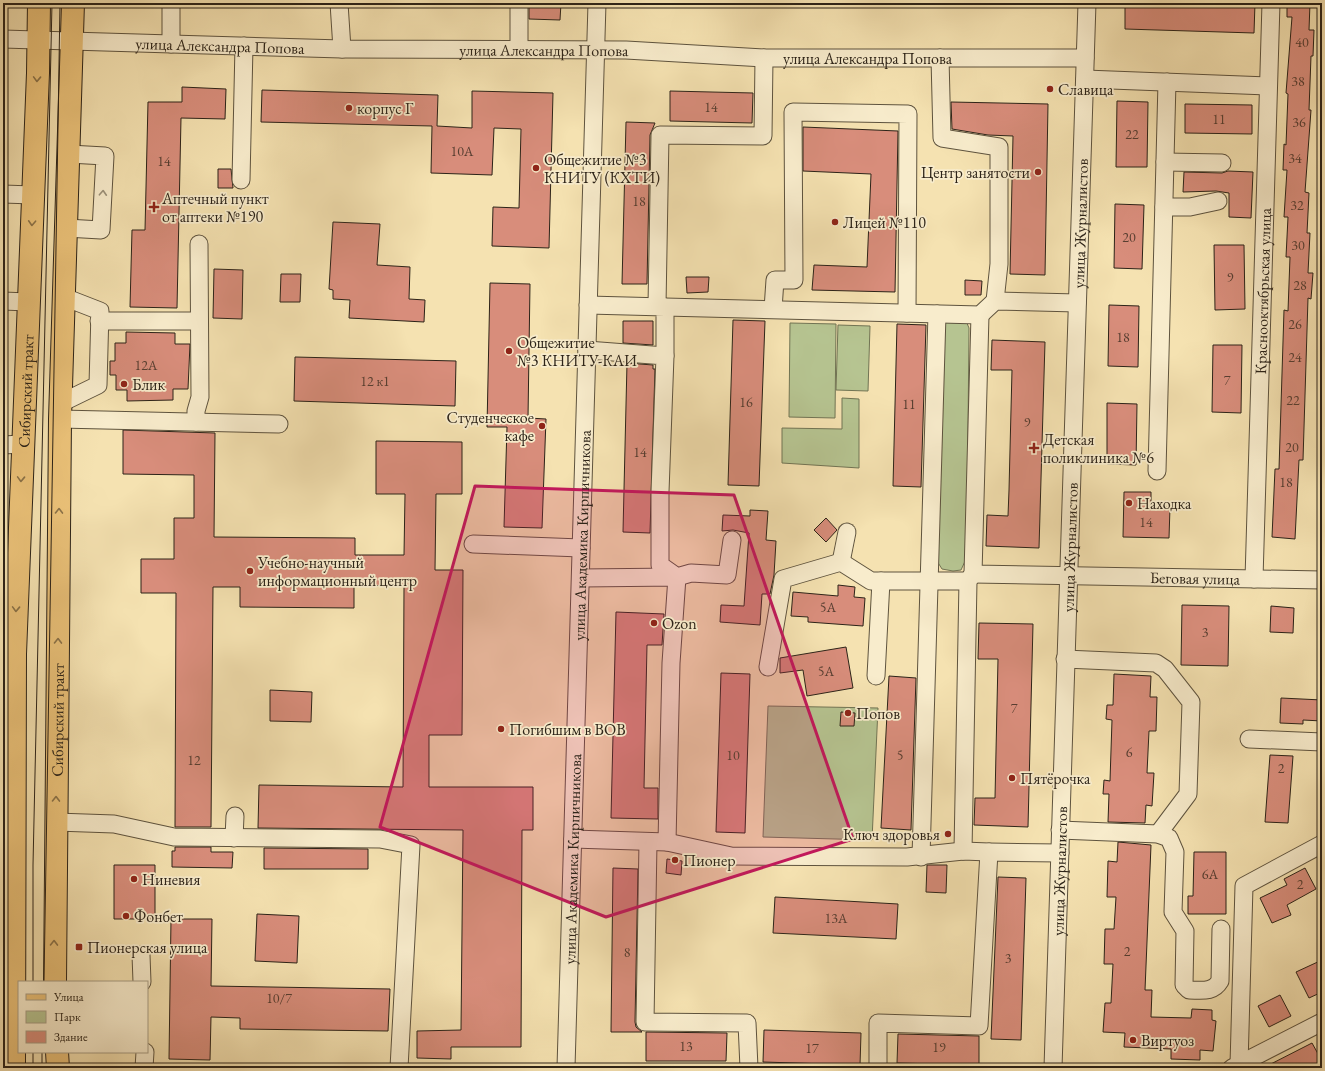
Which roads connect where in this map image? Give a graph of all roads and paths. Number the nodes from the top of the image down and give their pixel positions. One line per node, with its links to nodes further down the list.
1 (38, 3): 10 (main road, Сибирский тракт)
2 (73, 3): 11 (main road, Сибирский тракт)
3 (171, 3): 12 (street)
4 (339, 3): 14 (street)
5 (519, 3): 15 (street)
6 (597, 3): 16 (street, улица Академика Кирпичникова)
7 (1087, 3): 19 (street, улица Журналистов)
8 (1271, 3): 22 (street, Краснооктябрьская улица)
9 (3, 39): 10 (street, улица Александра Попова)
10 (38, 40): 11 (street, улица Александра Попова); 28 (main road, Сибирский тракт, one-way to 28)
11 (72, 41): 12 (street, улица Александра Попова); 23 (main road, Сибирский тракт)
12 (171, 44): 13 (street, улица Александра Попова)
13 (244, 46): 14 (street, улица Александра Попова); 26 (street)
14 (342, 49): 15 (street, улица Александра Попова)
15 (519, 49): 16 (street, улица Александра Попова)
16 (595, 49): 17 (street, улица Александра Попова); 38 (street, улица Академика Кирпичникова)
17 (764, 58): 18 (street, улица Александра Попова); 39 (street)
18 (940, 58): 19 (street, улица Александра Попова); 35 (street)
19 (1085, 58): 20 (street, улица Журналистов)
20 (1085, 79): 21 (street); 37 (street, улица Журналистов)
21 (1167, 82): 22 (street); 24 (street)
22 (1268, 86): 62 (street, Краснооктябрьская улица)
23 (69, 154): 31 (main road, Сибирский тракт); 31 (street, one-way to 23)
24 (1165, 162): 25 (street); 30 (street)
25 (1222, 163)
26 (241, 180)
27 (3, 194): 28 (street)
28 (33, 195): 36 (main road, Сибирский тракт, one-way to 36)
29 (1218, 201): 30 (street)
30 (1164, 207): 52 (street)
31 (66, 228): 33 (main road, Сибирский тракт)
32 (199, 244): 45 (street)
33 (64, 297): 44 (street); 48 (main road, Сибирский тракт)
34 (3, 300): 36 (street)
35 (995, 301): 37 (street); 43 (street)
36 (28, 302): 51 (main road, Сибирский тракт)
37 (1077, 303): 58 (street, улица Журналистов)
38 (588, 304): 39 (street); 46 (street, улица Академика Кирпичникова)
39 (661, 307): 40 (street); 47 (street)
40 (773, 310): 41 (street); 41 (street)
41 (907, 313): 42 (street)
42 (937, 314): 43 (street); 65 (street)
43 (980, 315): 61 (street)
44 (99, 321): 45 (street); 48 (street)
45 (200, 321): 49 (street)
46 (587, 350): 47 (street); 56 (street, улица Академика Кирпичникова)
47 (665, 356): 59 (street)
48 (61, 411): 49 (street); 73 (main road, Сибирский тракт, one-way to 48)
49 (196, 422): 50 (street)
50 (278, 424)
51 (12, 445): 66 (main road, Сибирский тракт, one-way to 66)
52 (1157, 471)
53 (847, 532): 57 (street)
54 (732, 540): 59 (street)
55 (474, 544): 56 (street)
56 (581, 548): 60 (street, улица Академика Кирпичникова)
57 (841, 562): 64 (street, Беговая улица); 68 (street)
58 (1068, 575): 61 (street, Беговая улица); 62 (street, Беговая улица); 67 (street, улица Журналистов)
59 (677, 577): 60 (street); 79 (street)
60 (581, 578): 77 (street, улица Академика Кирпичникова)
61 (971, 578): 65 (street, Беговая улица); 81 (street)
62 (1254, 579): 63 (street, Беговая улица)
63 (1322, 580)
64 (881, 581): 65 (street, Беговая улица); 69 (street)
65 (930, 581): 84 (street)
66 (9, 653): 85 (main road, Сибирский тракт)
67 (1065, 659): 74 (street, улица Журналистов); 75 (street)
68 (768, 667)
69 (876, 676)
70 (1249, 739): 71 (street)
71 (1322, 742)
72 (235, 816): 76 (street)
73 (56, 822): 76 (street); 88 (main road, Сибирский тракт, one-way to 73)
74 (1060, 830): 75 (street); 83 (street, улица Журналистов)
75 (1158, 834): 86 (street)
76 (234, 838): 97 (street)
77 (573, 839): 78 (street); 98 (street, улица Академика Кирпичникова)
78 (648, 842): 79 (street); 99 (street)
79 (667, 842): 84 (street)
80 (1322, 844): 93 (street)
81 (962, 851): 82 (street); 84 (street)
82 (989, 852): 83 (street); 100 (street)
83 (1060, 853): 101 (street, улица Журналистов)
84 (911, 860)
85 (9, 904): 94 (main road, Сибирский тракт)
86 (1221, 929)
87 (141, 954): 89 (street)
88 (55, 981)
89 (142, 981)
90 (1322, 1022): 93 (street)
91 (57, 1053): 95 (main road)
92 (145, 1053): 96 (street)
93 (1235, 1066)
94 (14, 1068)
95 (58, 1068)
96 (144, 1068)
97 (399, 1068)
98 (566, 1068)
99 (749, 1068)
100 (878, 1068)
101 (1053, 1068)

